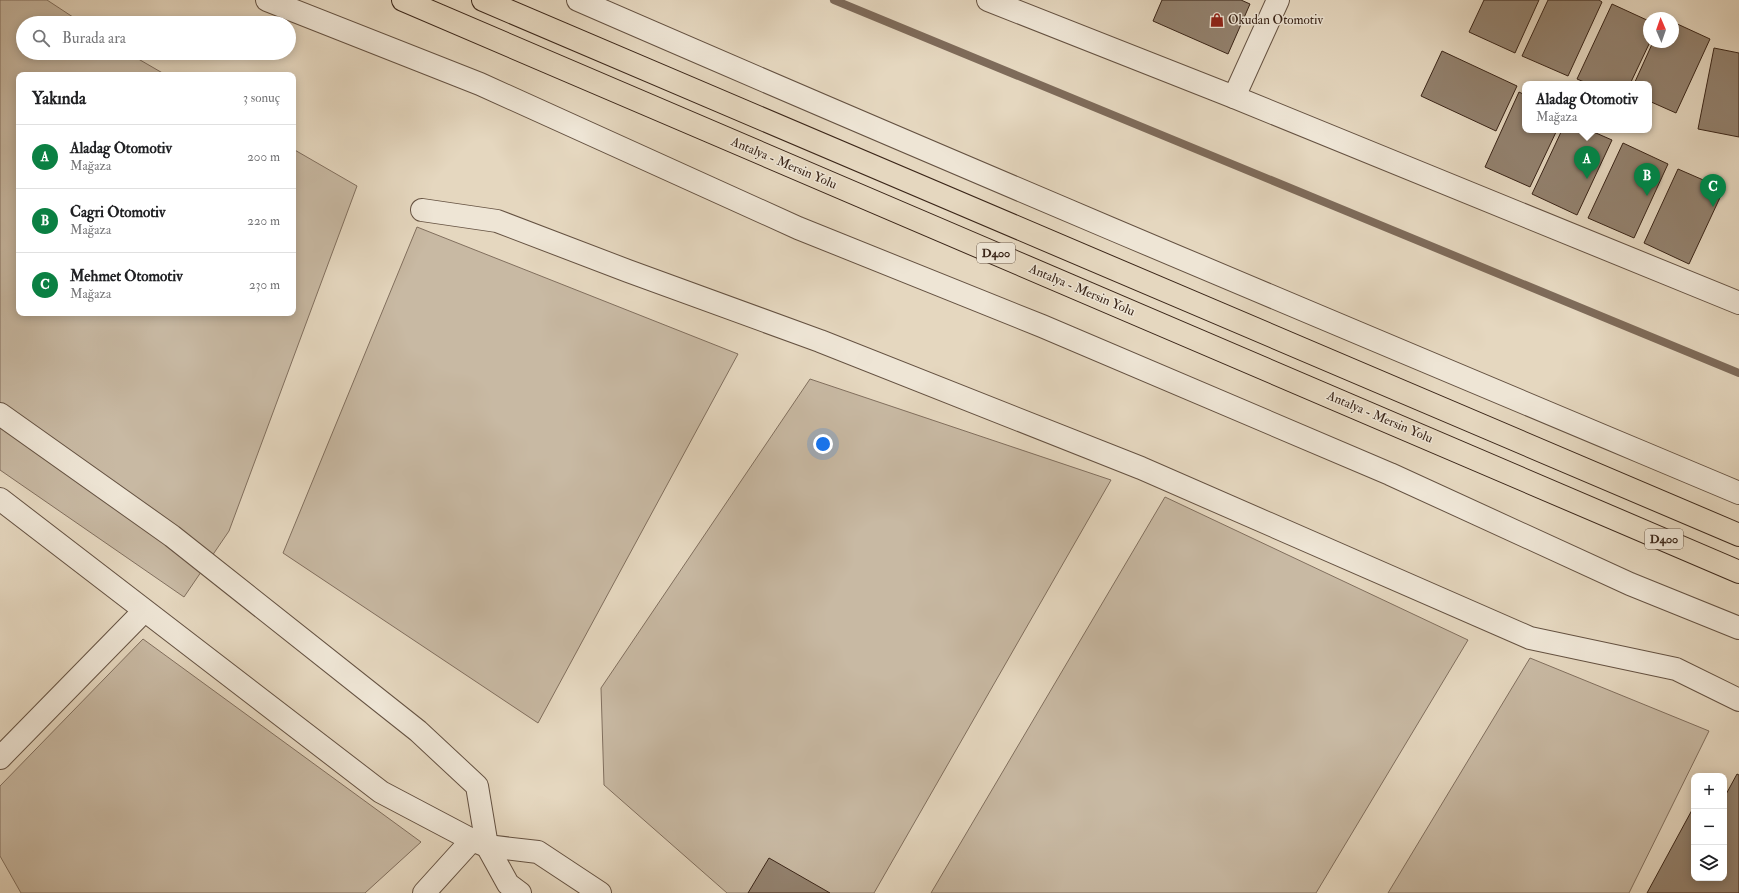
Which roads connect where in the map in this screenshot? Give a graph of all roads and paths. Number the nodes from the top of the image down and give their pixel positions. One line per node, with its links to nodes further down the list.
1 (267, 0): 16 (street)
2 (403, 0): 14 (highway, Antalya - Mersin Yolu / D400)
3 (483, 0): 13 (highway, D400)
4 (578, 0): 11 (street)
5 (988, 0): 7 (street)
6 (1278, 0): 7 (street)
7 (1234, 97): 9 (street)
8 (422, 210): 17 (street)
9 (1739, 303)
10 (0, 414): 19 (street)
11 (1739, 492)
12 (0, 499): 15 (street)
13 (1739, 535)
14 (1739, 572)
15 (144, 611): 18 (street); 19 (street)
16 (1739, 628)
17 (1739, 700)
18 (0, 758)
19 (480, 843): 20 (street); 21 (street); 22 (street)
20 (424, 893)
21 (520, 893)
22 (600, 893)

